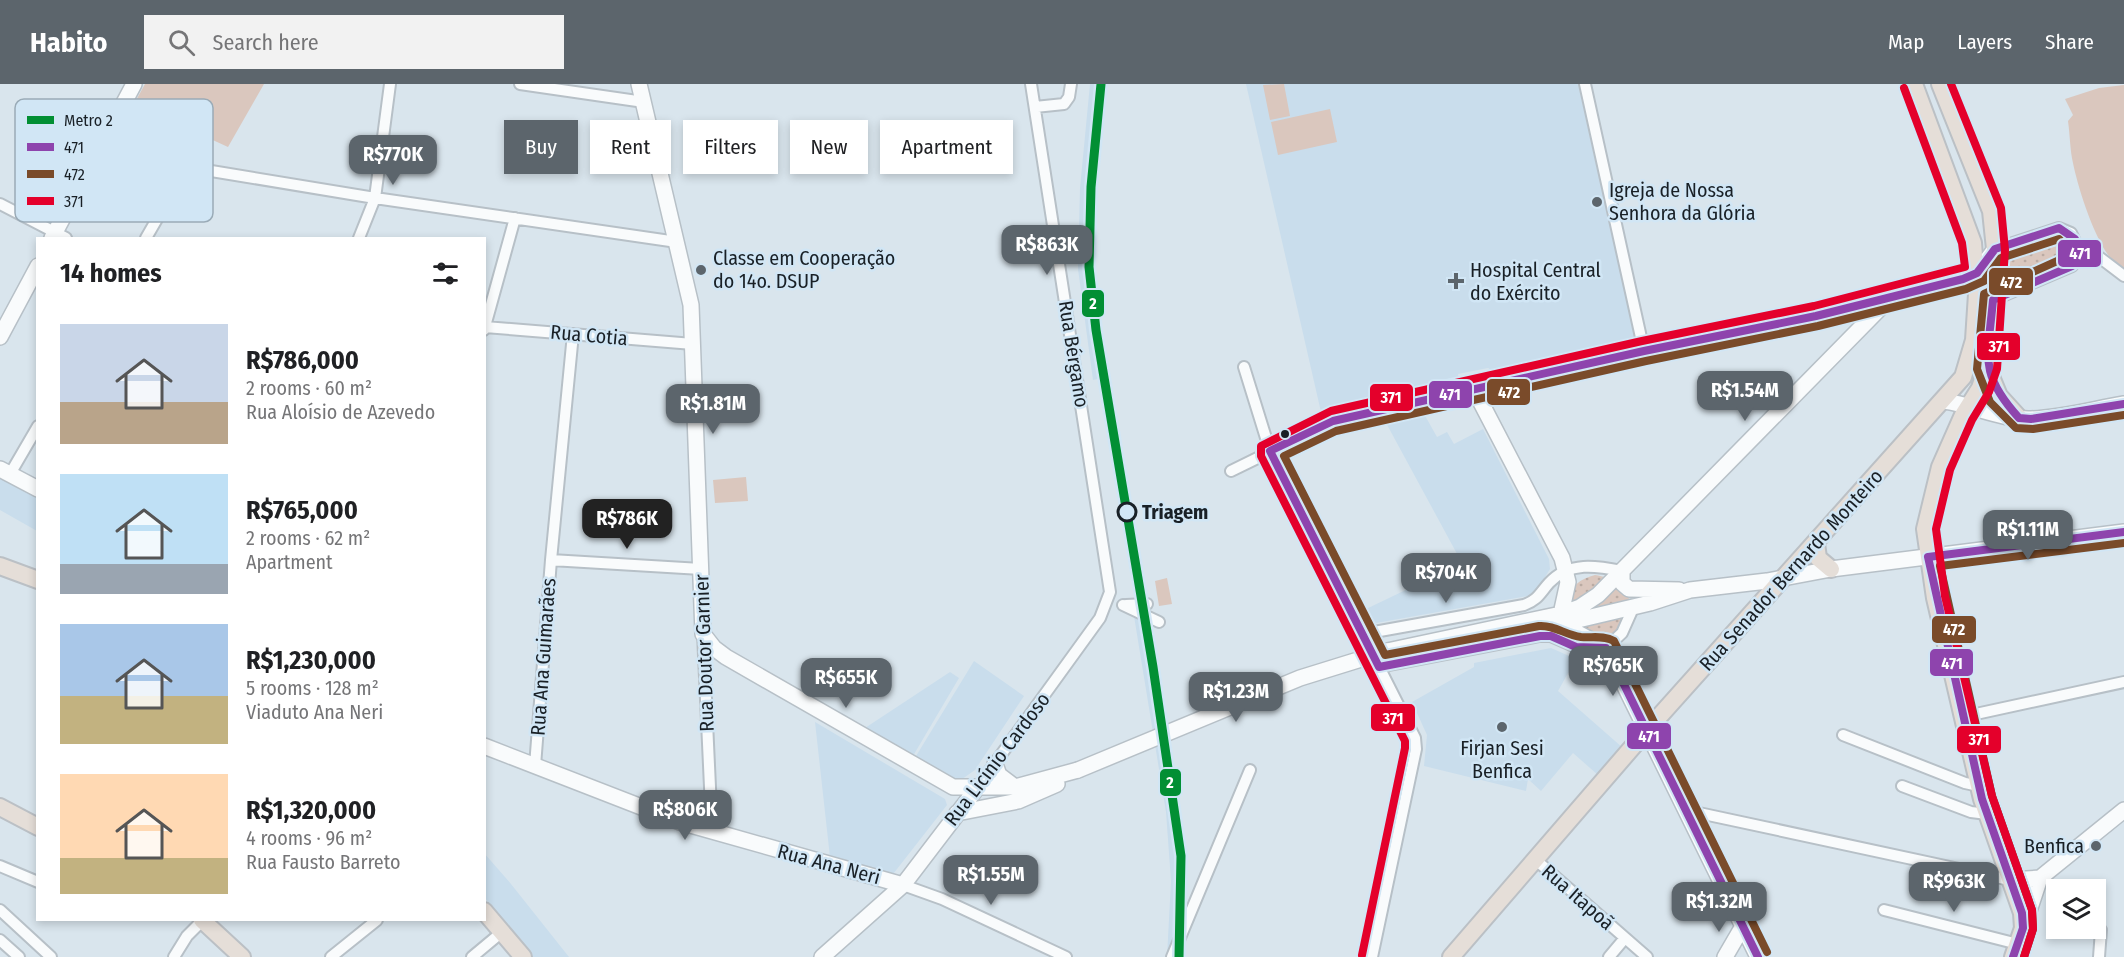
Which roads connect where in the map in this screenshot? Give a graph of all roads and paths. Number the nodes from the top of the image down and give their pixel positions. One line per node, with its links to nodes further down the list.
1 (134, 84): 10 (main road)
2 (390, 84): 14 (street)
3 (520, 84): 11 (street)
4 (639, 84): 11 (main road, Rua Doutor Garnier)
5 (1031, 84): 12 (street, Rua Bérgamo)
6 (1071, 84): 12 (street)
7 (1585, 84): 37 (street)
8 (1914, 84): 28 (main road, Rua Senador Bernardo Monteiro)
9 (1940, 84): 25 (main road)
10 (126, 99)
11 (644, 102): 24 (main road, Rua Doutor Garnier)
12 (1035, 107): 62 (street, Rua Bérgamo)
13 (213, 172): 14 (street)
14 (375, 198): 17 (street); 23 (street)
15 (0, 204): 16 (street)
16 (15, 213)
17 (515, 218): 24 (street); 32 (street)
18 (32, 222): 21 (street)
19 (65, 222): 21 (main road)
20 (155, 222): 22 (street)
21 (58, 237)
22 (147, 237)
23 (359, 237)
24 (677, 242): 36 (main road, Rua Doutor Garnier)
25 (1995, 249): 26 (street); 28 (main road); 31 (main road)
26 (2081, 258): 29 (street); 31 (street)
27 (36, 270): 35 (main road)
28 (1977, 273): 30 (main road); 41 (main road, Rua Senador Bernardo Monteiro)
29 (2124, 276)
30 (1892, 296): 37 (main road); 58 (main road)
31 (1993, 300): 39 (main road)
32 (486, 325)
33 (486, 329): 34 (street, Rua Cotia)
34 (573, 334): 36 (street, Rua Cotia); 53 (street, Rua Ana Guimarães)
35 (0, 337)
36 (693, 344): 55 (main road, Rua Doutor Garnier)
37 (1644, 351): 40 (main road)
38 (1244, 367): 46 (street)
39 (1986, 367): 43 (main road); 44 (main road)
40 (1475, 391): 46 (street); 57 (main road)
41 (1944, 401): 43 (main road); 51 (main road, Rua Senador Bernardo Monteiro)
42 (2124, 404): 44 (main road)
43 (1968, 405): 44 (main road); 52 (main road)
44 (2019, 418)
45 (36, 429): 48 (street)
46 (1270, 451): 47 (street); 69 (street)
47 (1230, 471)
48 (5, 472): 49 (main road)
49 (36, 488)
50 (2124, 532): 52 (main road)
51 (1816, 543): 56 (main road); 59 (main road, Rua Senador Bernardo Monteiro)
52 (1928, 557): 56 (main road); 74 (main road)
53 (551, 560): 55 (street); 79 (street, Rua Ana Guimarães)
54 (0, 566): 60 (main road)
55 (701, 569): 68 (main road, Rua Doutor Garnier)
56 (1830, 569): 59 (main road)
57 (1566, 571): 58 (street); 67 (main road); 69 (street)
58 (1622, 571): 61 (main road); 67 (main road)
59 (1782, 578): 61 (main road); 75 (main road, Rua Senador Bernardo Monteiro)
60 (36, 579)
61 (1690, 590): 65 (main road)
62 (1108, 602): 64 (street); 78 (street, Rua Licínio Cardoso)
63 (1147, 604): 64 (street)
64 (1123, 605): 66 (street)
65 (1634, 606): 67 (main road); 71 (street)
66 (1159, 622)
67 (1564, 622): 70 (street); 71 (main road); 81 (main road, bridge)
68 (703, 634): 84 (main road); 93 (street, Rua Doutor Garnier)
69 (1364, 634): 72 (street)
70 (1569, 644): 71 (street); 72 (street)
71 (1606, 648): 75 (main road)
72 (1379, 667): 122 (street)
73 (2124, 682): 74 (street)
74 (1962, 717): 83 (main road)
75 (1648, 729): 88 (main road); 94 (main road, Rua Senador Bernardo Monteiro)
76 (1843, 735): 83 (street)
77 (486, 747): 79 (main road, Rua Ana Neri)
78 (995, 765): 85 (main road); 86 (street, Rua Licínio Cardoso)
79 (535, 766): 93 (main road, Rua Ana Neri)
80 (1250, 770): 121 (street)
81 (1073, 772): 85 (main road); 90 (main road)
82 (1902, 786): 91 (street)
83 (1979, 786): 91 (main road)
84 (953, 787): 86 (main road); 90 (main road)
85 (1015, 787): 86 (main road)
86 (977, 788): 90 (main road, Rua Licínio Cardoso)
87 (0, 807): 92 (main road)
88 (1685, 810): 97 (street); 106 (main road)
89 (2124, 810): 96 (main road)
90 (957, 813): 99 (main road, Rua Licínio Cardoso)
91 (1987, 814): 97 (main road)
92 (36, 826)
93 (712, 831): 99 (main road, Rua Ana Neri)
94 (1536, 860): 108 (street, Rua Itapoã); 123 (main road, Rua Senador Bernardo Monteiro)
95 (0, 866): 98 (street)
96 (2040, 878): 97 (main road); 111 (main road)
97 (2010, 880): 111 (main road)
98 (36, 881)
99 (903, 885): 119 (main road, Rua Licínio Cardoso); 120 (street)
100 (0, 910): 113 (street)
101 (1884, 910): 111 (street)
102 (486, 913): 107 (main road)
103 (202, 921): 114 (street)
104 (204, 921): 115 (main road)
105 (376, 921): 116 (street)
106 (1743, 926): 126 (main road); 127 (main road)
107 (502, 932): 117 (street); 118 (main road)
108 (1625, 938): 124 (street); 125 (street, Rua Itapoã)
109 (2101, 939): 128 (street)
110 (0, 940): 112 (street)
111 (2018, 943)
112 (19, 957)
113 (51, 957)
114 (174, 957)
115 (242, 957)
116 (332, 957)
117 (472, 957)
118 (523, 957)
119 (822, 957)
120 (1066, 957)
121 (1172, 957)
122 (1372, 957)
123 (1451, 957)
124 (1609, 957)
125 (1647, 957)
126 (1725, 957)
127 (1758, 957)
128 (2099, 957)

